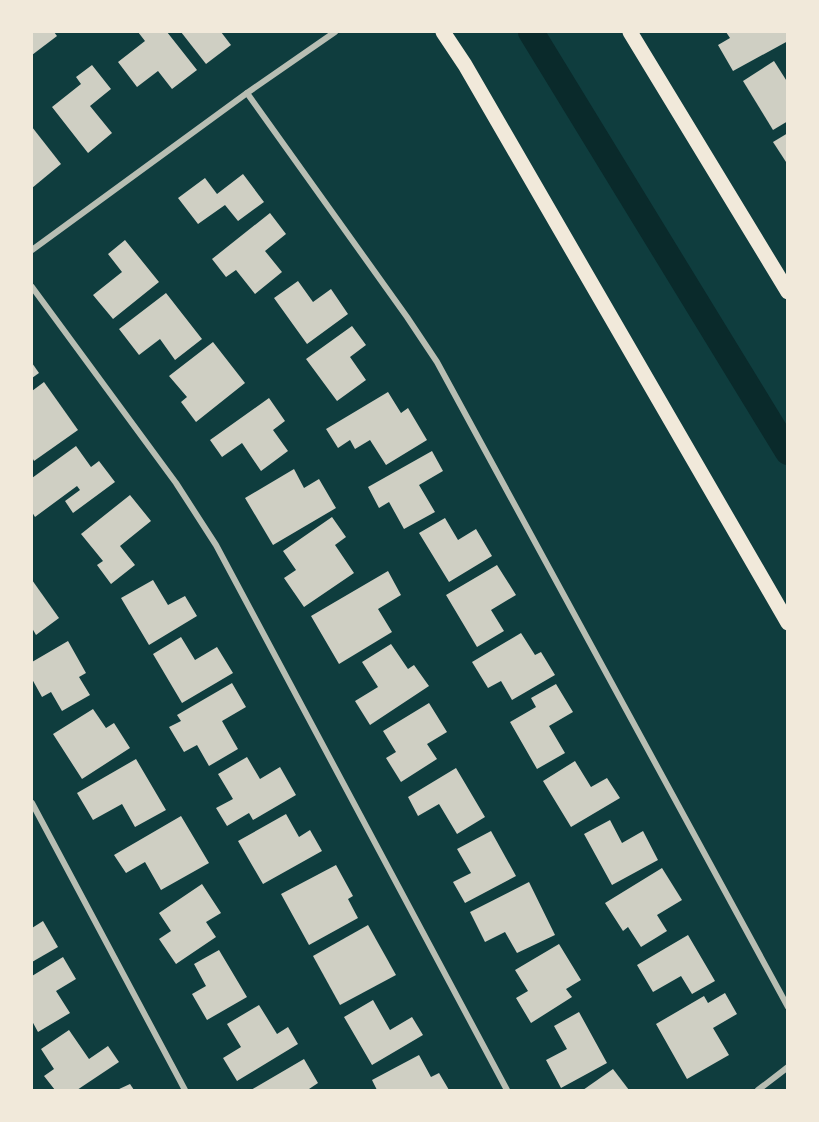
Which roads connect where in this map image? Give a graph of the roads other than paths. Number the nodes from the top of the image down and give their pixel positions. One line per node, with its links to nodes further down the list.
1 (335, 32): 4 (street)
2 (443, 32): 8 (main road)
3 (630, 32): 7 (main road)
4 (246, 93): 5 (street); 10 (street)
5 (32, 250)
6 (32, 287): 13 (street)
7 (788, 292)
8 (788, 623)
9 (32, 803): 12 (street)
10 (788, 1007)
11 (788, 1067): 14 (street)
12 (185, 1090)
13 (507, 1090)
14 (758, 1090)

